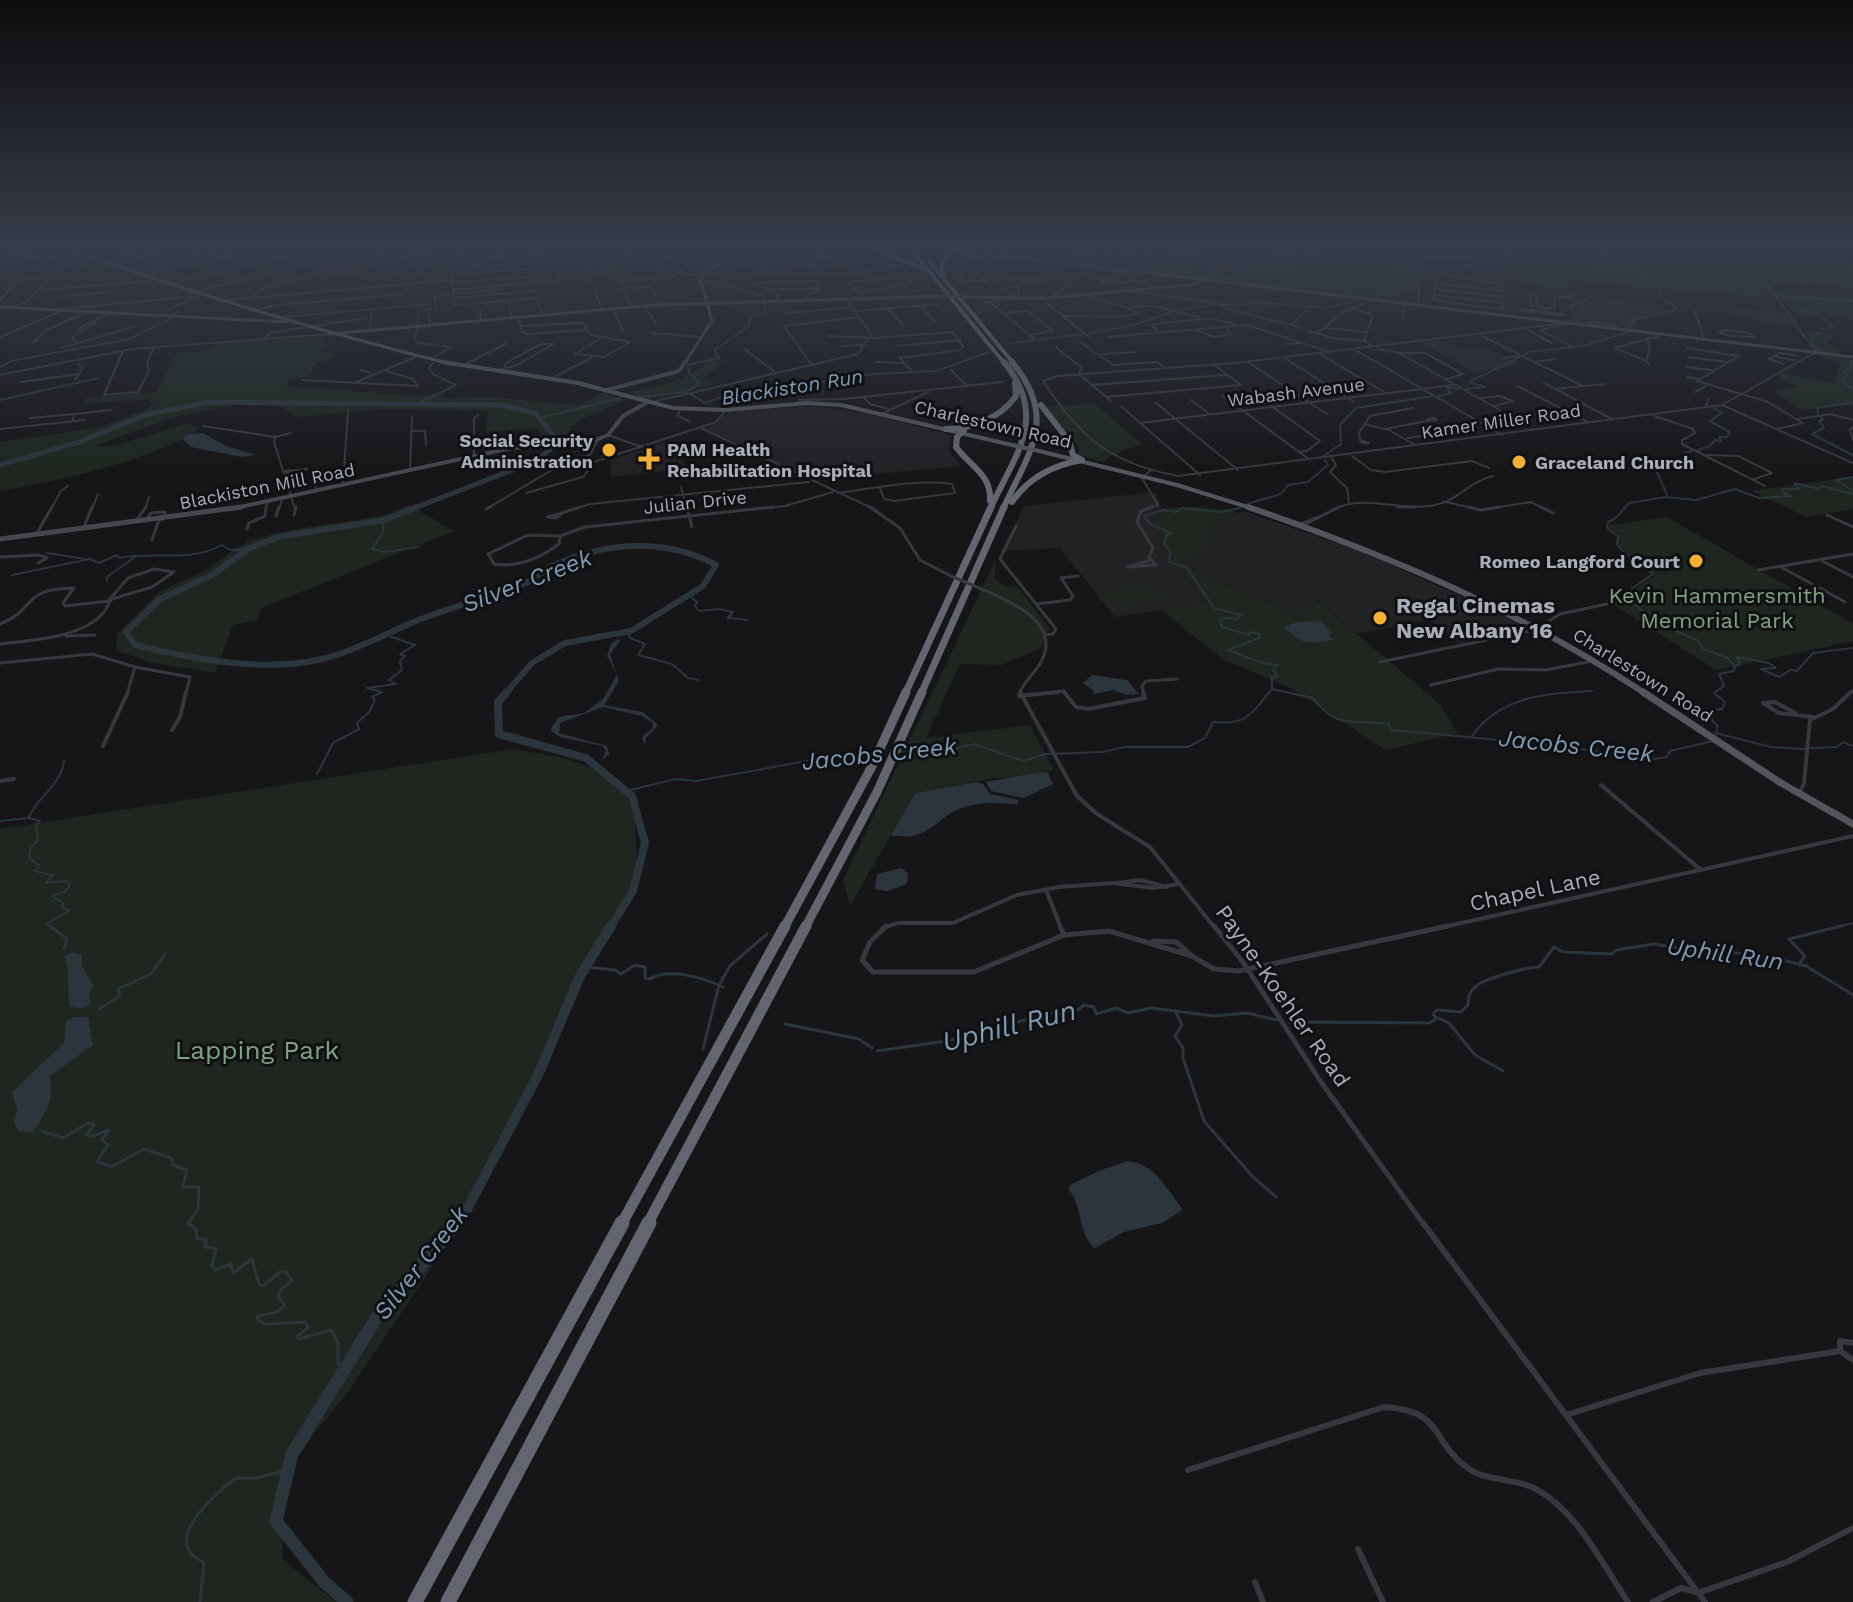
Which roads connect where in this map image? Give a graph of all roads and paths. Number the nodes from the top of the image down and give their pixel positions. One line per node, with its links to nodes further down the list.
1 (33, 323): 55 (street)
2 (63, 323): 62 (street)
3 (93, 323): 71 (street)
4 (290, 323): 37 (main road, Charlestown Road)
5 (325, 323): 37 (street)
6 (371, 323): 45 (street)
7 (430, 323): 35 (street)
8 (473, 323): 35 (street)
9 (519, 323): 33 (street)
10 (619, 323): 43 (street)
11 (711, 323): 58 (street)
12 (811, 323): 112 (street)
13 (863, 323): 59 (street)
14 (901, 323): 30 (street)
15 (973, 323): 94 (highway)
16 (981, 323): 154 (highway)
17 (1015, 323): 18 (street)
18 (1043, 323)
19 (1071, 323): 60 (street)
20 (1171, 323): 52 (street)
21 (1230, 323): 31 (street)
22 (1281, 323): 32 (street)
23 (1293, 323): 32 (street)
24 (1330, 323): 39 (street)
25 (1370, 323): 46 (street)
26 (1562, 323): 42 (street)
27 (1572, 323): 50 (street)
28 (1699, 323): 64 (street)
29 (1795, 323): 88 (street)
30 (903, 325)
31 (1238, 325): 36 (street); 70 (street)
32 (1290, 325): 38 (street)
33 (521, 326): 40 (street); 40 (street)
34 (133, 327): 71 (street)
35 (430, 327): 45 (street)
36 (1224, 327): 41 (street); 41 (street)
37 (308, 328): 51 (main road, Charlestown Road); 65 (street)
38 (1302, 328)
39 (1325, 328): 46 (street); 49 (street)
40 (588, 330): 57 (street)
41 (1197, 330): 52 (street)
42 (1527, 330): 53 (street); 73 (street)
43 (623, 331)
44 (1308, 331): 49 (street)
45 (369, 332): 47 (street)
46 (1367, 332): 68 (street)
47 (346, 333): 51 (street); 56 (main road)
48 (651, 333): 58 (street)
49 (1315, 333): 68 (street)
50 (1659, 333): 63 (street); 64 (street)
51 (331, 334): 56 (main road, Charlestown Road); 65 (street)
52 (1160, 334): 61 (street)
53 (1480, 335): 80 (street); 100 (street)
54 (828, 336): 59 (street)
55 (0, 337)
56 (340, 337): 95 (main road, Charlestown Road)
57 (602, 337): 98 (street); 98 (street)
58 (701, 337): 150 (street)
59 (870, 337): 66 (street); 75 (street)
60 (1089, 337)
61 (1108, 337)
62 (37, 339)
63 (1647, 339): 63 (street)
64 (1704, 339): 67 (street)
65 (264, 340): 78 (street)
66 (960, 340): 77 (street); 110 (street)
67 (1736, 340): 67 (street); 88 (street)
68 (1365, 341): 80 (street)
69 (1080, 342): 92 (street)
70 (1303, 342): 74 (street); 87 (street)
71 (79, 343): 81 (street)
72 (507, 343): 115 (street)
73 (1552, 343)
74 (1287, 344)
75 (864, 345): 76 (street); 112 (street)
76 (842, 346)
77 (896, 346)
78 (154, 347): 85 (street); 85 (street)
79 (1056, 347): 128 (street)
80 (1374, 347): 84 (street); 90 (street)
81 (60, 348)
82 (1687, 348): 111 (street)
83 (749, 350): 125 (street)
84 (1355, 350): 87 (street); 148 (street)
85 (122, 351): 106 (street)
86 (1136, 352): 92 (street)
87 (1329, 352): 89 (street)
88 (1816, 352): 102 (street); 109 (street)
89 (1319, 353): 99 (street); 155 (street)
90 (1399, 353): 136 (street); 136 (street)
91 (522, 354): 93 (street); 93 (street); 116 (street)
92 (1101, 354): 118 (street)
93 (534, 355): 116 (street)
94 (1000, 355): 213 (highway); 279 (highway)
95 (418, 356): 115 (main road, Charlestown Road); 120 (street)
96 (1774, 356): 97 (street); 109 (street); 113 (street)
97 (1798, 356)
98 (593, 357): 132 (street)
99 (1284, 357): 105 (street); 160 (street)
100 (1522, 357): 103 (street); 108 (street)
101 (1688, 357): 111 (street)
102 (1853, 357)
103 (1502, 358)
104 (1555, 359): 108 (street)
105 (1247, 361): 114 (street); 170 (street)
106 (76, 362): 126 (street); 129 (street)
107 (876, 362): 110 (street)
108 (1533, 362): 146 (street)
109 (1798, 362): 156 (street)
110 (903, 363): 123 (street)
111 (1728, 363): 124 (street)
112 (811, 364): 125 (street)
113 (1784, 364)
114 (1214, 365): 118 (street); 130 (street)
115 (462, 366): 122 (main road, Charlestown Road)
116 (505, 367): 122 (street)
117 (1687, 367): 124 (street)
118 (1165, 368): 128 (street)
119 (361, 370): 127 (street)
120 (384, 370): 127 (street); 138 (street)
121 (951, 370): 142 (street)
122 (498, 371): 132 (main road, Charlestown Road)
123 (912, 371)
124 (1713, 371): 133 (street)
125 (775, 372): 168 (street)
126 (79, 374): 134 (street); 137 (street)
127 (373, 374): 138 (street)
128 (1079, 374): 143 (street); 236 (street, Kamer Miller Road)
129 (0, 375)
130 (1228, 375): 143 (street); 159 (street)
131 (1687, 377): 133 (street)
132 (552, 378): 150 (main road, Charlestown Road)
133 (1698, 379): 147 (street)
134 (75, 380)
135 (302, 380): 138 (street)
136 (1445, 380): 144 (street)
137 (21, 382)
138 (356, 382)
139 (1002, 382): 142 (street)
140 (1544, 383): 149 (street)
141 (1604, 384): 146 (street)
142 (966, 385): 158 (street)
143 (1092, 385): 159 (street)
144 (1454, 385): 148 (street, Wabash Avenue); 161 (street)
145 (1517, 386): 203 (street)
146 (1583, 386): 149 (street)
147 (1706, 386): 153 (street); 156 (street)
148 (1423, 389): 155 (street, Wabash Avenue); 216 (street)
149 (1553, 389): 165 (street)
150 (607, 390): 168 (main road, Charlestown Road)
151 (928, 392): 177 (street)
152 (1252, 392): 174 (street)
153 (1695, 392)
154 (1035, 393): 226 (highway); 284 (highway)
155 (1386, 393): 160 (street, Wabash Avenue)
156 (1741, 395): 171 (street); 194 (street)
157 (1223, 396): 182 (street)
158 (863, 397): 163 (street); 177 (street)
159 (1106, 397): 166 (street)
160 (1347, 398): 167 (street); 170 (street, Wabash Avenue)
161 (1477, 398): 172 (street); 172 (street)
162 (1586, 399): 165 (street)
163 (799, 400)
164 (1191, 400): 189 (street)
165 (1575, 400): 184 (street)
166 (1111, 401)
167 (1354, 402)
168 (646, 403): 176 (main road, Charlestown Road); 215 (street)
169 (1156, 403): 193 (street)
170 (1308, 403): 174 (street, Wabash Avenue); 187 (street)
171 (1722, 405): 190 (street, Kamer Miller Road); 209 (street)
172 (1492, 406): 181 (street)
173 (1122, 407): 201 (street)
174 (1273, 407): 182 (street, Wabash Avenue); 225 (street)
175 (1413, 408): 202 (street)
176 (681, 409): 180 (main road, Charlestown Road); 200 (street)
177 (889, 409): 186 (street)
178 (111, 410): 185 (street)
179 (348, 410): 239 (street)
180 (726, 410): 186 (main road, Charlestown Road); 206 (street)
181 (1500, 410)
182 (1243, 411): 189 (street, Wabash Avenue); 225 (street)
183 (1610, 411): 184 (street)
184 (1599, 412): 196 (street)
185 (75, 414): 192 (street); 198 (street)
186 (882, 414): 210 (main road, Charlestown Road)
187 (1327, 414)
188 (478, 415): 228 (street)
189 (1209, 415): 193 (street, Wabash Avenue)
190 (1653, 415): 196 (street, Kamer Miller Road); 229 (street)
191 (412, 417): 211 (street)
192 (30, 418)
193 (1175, 419): 201 (street, Wabash Avenue); 237 (street)
194 (1798, 419): 197 (street); 209 (street)
195 (85, 420): 198 (street)
196 (1614, 420): 203 (street, Kamer Miller Road)
197 (1853, 420)
198 (72, 421): 207 (street)
199 (1427, 421): 208 (street)
200 (690, 422)
201 (1140, 423): 240 (street)
202 (1364, 424): 208 (street); 220 (street)
203 (1590, 424): 216 (street, Kamer Miller Road)
204 (203, 426): 217 (street)
205 (1853, 427): 221 (street)
206 (701, 428): 223 (street); 244 (street)
207 (0, 429)
208 (1385, 429): 218 (street)
209 (1777, 429): 234 (street)
210 (948, 430): 213 (highway); 213 (highway)
211 (411, 431): 222 (street); 238 (street)
212 (291, 433): 217 (street)
213 (961, 433): 226 (main road, Charlestown Road, bridge); 279 (highway)
214 (1448, 433): 218 (street)
215 (606, 435): 219 (street); 223 (street)
216 (1503, 435): 224 (street, Kamer Miller Road)
217 (275, 437): 256 (street)
218 (1404, 439): 224 (street)
219 (598, 440): 228 (street, Blackiston Mill Road); 250 (street)
220 (1360, 440)
221 (1853, 440)
222 (426, 445)
223 (642, 447): 250 (street)
224 (1417, 447): 227 (street, Kamer Miller Road)
225 (1299, 452): 232 (street)
226 (1070, 455): 231 (highway); 233 (highway)
227 (1350, 455): 230 (street, Kamer Miller Road); 235 (street)
228 (474, 456): 238 (street, Blackiston Mill Road)
229 (1705, 456): 243 (street); 243 (street)
230 (1331, 457): 232 (street, Kamer Miller Road); 258 (street)
231 (1082, 460): 233 (highway); 241 (main road, Charlestown Road)
232 (1310, 460): 237 (street, Kamer Miller Road)
233 (1061, 463): 284 (highway)
234 (1853, 463)
235 (1489, 468)
236 (1151, 470): 240 (street, Kamer Miller Road); 241 (street)
237 (1238, 470): 240 (street, Kamer Miller Road)
238 (410, 471): 246 (street, Blackiston Mill Road)
239 (343, 475): 246 (street); 251 (street)
240 (1200, 475)
241 (1144, 476): 274 (main road, Charlestown Road); 287 (street)
242 (1493, 476): 259 (street)
243 (1751, 479): 247 (street)
244 (811, 481): 252 (street); 254 (street)
245 (68, 486): 280 (street)
246 (343, 486): 251 (street, Blackiston Mill Road)
247 (1765, 486)
248 (681, 487): 254 (street)
249 (880, 488): 249 (street, Julian Drive); 252 (street, Julian Drive)
250 (526, 491): 261 (street)
251 (316, 492): 256 (street, Blackiston Mill Road)
252 (834, 492): 267 (street, Julian Drive); 301 (street, bridge)
253 (98, 494): 277 (street)
254 (683, 495): 262 (street); 267 (street)
255 (149, 497): 271 (street)
256 (292, 497): 257 (street, Blackiston Mill Road); 264 (street)
257 (282, 500): 260 (street, Blackiston Mill Road); 266 (street)
258 (1349, 502): 259 (street); 274 (street)
259 (1446, 502): 263 (street)
260 (267, 503): 268 (street, Blackiston Mill Road); 278 (street)
261 (486, 509)
262 (562, 513)
263 (1553, 513)
264 (294, 515)
265 (1827, 515): 272 (street)
266 (276, 516)
267 (688, 516): 275 (street); 281 (street, Julian Drive)
268 (161, 520): 270 (street, Blackiston Mill Road); 270 (street); 283 (street)
269 (1853, 521): 272 (street)
270 (145, 522): 271 (street, Blackiston Mill Road)
271 (135, 523): 277 (street, Blackiston Mill Road)
272 (1844, 523): 276 (street)
273 (1016, 526): 297 (street)
274 (1299, 526): 299 (main road, Charlestown Road)
275 (692, 527)
276 (1853, 527)
277 (83, 529): 280 (street, Blackiston Mill Road)
278 (247, 529)
279 (981, 531): 337 (highway)
280 (36, 535): 282 (street, Blackiston Mill Road)
281 (560, 536): 281 (street, Julian Drive)
282 (0, 539)
283 (152, 540)
284 (987, 546): 336 (highway)
285 (1853, 554): 288 (street)
286 (0, 557): 289 (street)
287 (1151, 560): 287 (street)
288 (1820, 560): 290 (street); 293 (street)
289 (38, 563)
290 (1779, 566): 291 (street); 294 (street)
291 (1758, 570)
292 (1078, 576): 297 (street)
293 (1853, 577)
294 (1845, 602)
295 (1612, 603): 299 (street)
296 (110, 604): 296 (street); 298 (street); 302 (street)
297 (1036, 604): 301 (street)
298 (0, 624)
299 (1539, 629): 304 (main road, Charlestown Road); 305 (street)
300 (95, 635): 302 (street)
301 (1045, 635): 311 (street)
302 (60, 637): 303 (street)
303 (0, 644)
304 (1594, 660): 309 (street); 319 (main road, Charlestown Road)
305 (1380, 662)
306 (0, 663): 307 (street)
307 (135, 667): 314 (street); 315 (street)
308 (1177, 679): 311 (street)
309 (1431, 685)
310 (1853, 690): 313 (street)
311 (1019, 696): 323 (street, Payne-Koehler Road)
312 (1795, 713): 312 (street); 313 (street)
313 (1813, 717): 319 (street)
314 (172, 730)
315 (103, 746)
316 (14, 779): 317 (street)
317 (0, 781)
318 (1601, 785): 322 (street)
319 (1798, 793): 320 (main road, Charlestown Road)
320 (1853, 824)
321 (1853, 836): 322 (street, Chapel Lane)
322 (1701, 870): 326 (street, Chapel Lane)
323 (1179, 884): 324 (street); 326 (street, Payne-Koehler Road)
324 (1046, 890): 325 (street); 325 (street)
325 (1064, 935): 326 (street, Chapel Lane)
326 (1248, 969): 330 (street, Payne-Koehler Road)
327 (1853, 1343): 328 (street)
328 (1840, 1351): 329 (street); 330 (street)
329 (1853, 1360)
330 (1566, 1415): 335 (street, Payne-Koehler Road)
331 (1188, 1470): 340 (street)
332 (1853, 1528): 335 (street)
333 (1358, 1549): 339 (street)
334 (1255, 1582): 338 (street)
335 (1698, 1598): 341 (street); 342 (street, Payne-Koehler Road)
336 (449, 1600)
337 (415, 1602)
338 (1263, 1602)
339 (1383, 1602)
340 (1628, 1602)
341 (1653, 1602)
342 (1705, 1602)

